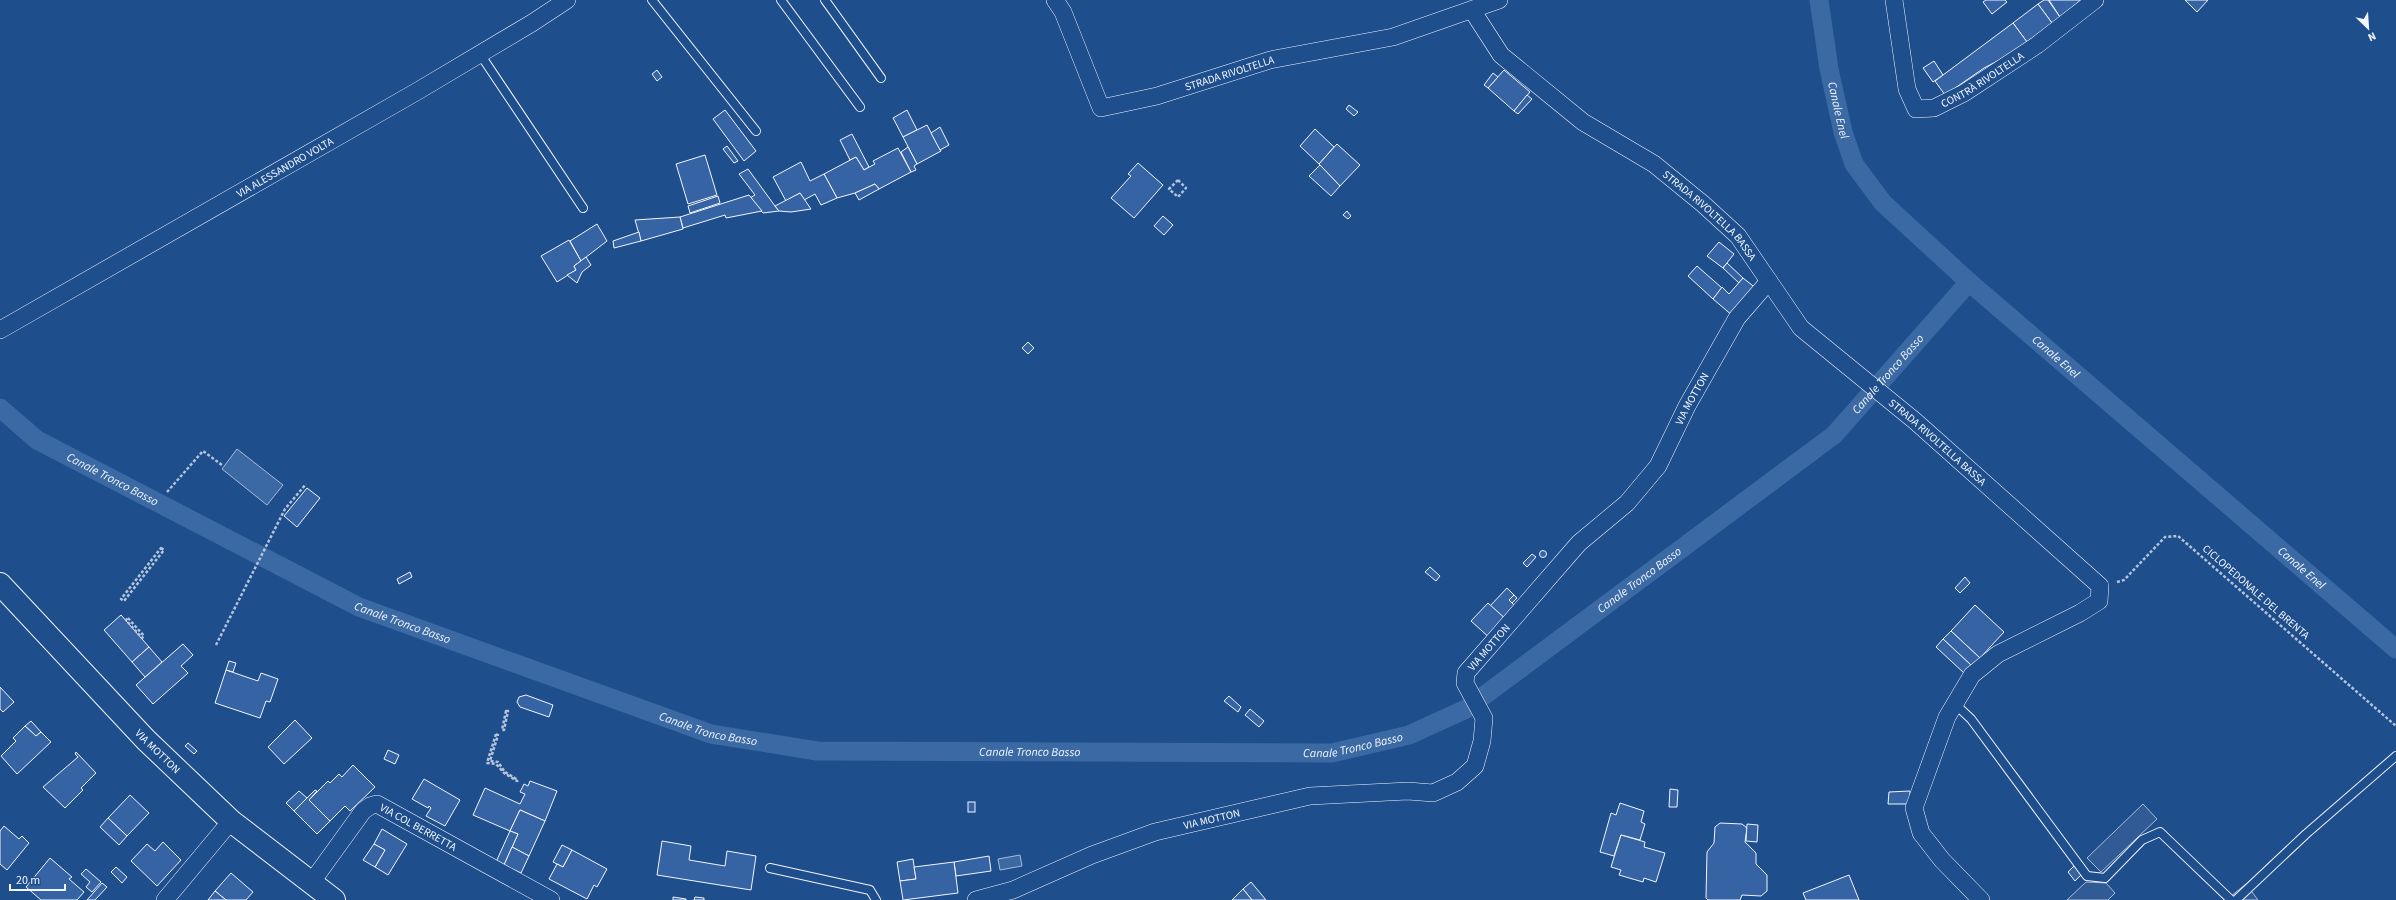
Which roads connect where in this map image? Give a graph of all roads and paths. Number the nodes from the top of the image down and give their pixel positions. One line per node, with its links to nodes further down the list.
1 (567, 0): 10 (street, VIA ALESSANDRO VOLTA)
2 (652, 0): 13 (lane)
3 (781, 0): 12 (lane)
4 (825, 0): 11 (lane)
5 (1055, 0): 9 (street, STRADA RIVOLTELLA)
6 (1499, 0): 9 (street)
7 (1894, 0): 8 (street, CONTRÀ RIVOLTELLA)
8 (2095, 0)
9 (1472, 10): 16 (street, STRADA RIVOLTELLA BASSA)
10 (480, 54): 15 (lane); 17 (street, VIA ALESSANDRO VOLTA)
11 (881, 78)
12 (860, 107)
13 (756, 131)
14 (1178, 197): 14 (path)
15 (583, 208)
16 (1769, 281): 22 (street, STRADA RIVOLTELLA BASSA); 38 (street, VIA MOTTON)
17 (0, 330)
18 (222, 465): 20 (path)
19 (306, 484): 25 (path)
20 (167, 492)
21 (0, 584): 31 (main road, VIA MOTTON)
22 (2100, 586): 26 (street); 28 (path, CICLOPEDONALE DEL BRENTA)
23 (121, 599): 23 (path)
24 (126, 620): 24 (path)
25 (216, 645)
26 (1955, 704): 39 (street); 40 (lane)
27 (508, 711): 27 (path)
28 (2396, 726)
29 (2396, 756): 41 (lane)
30 (517, 781): 30 (path)
31 (232, 821): 33 (main road, VIA MOTTON); 34 (street)
32 (770, 868): 37 (lane)
33 (311, 882): 35 (main road, VIA MOTTON); 36 (street, VIA COL BERRETTA)
34 (165, 900)
35 (334, 900)
36 (551, 900)
37 (876, 900)
38 (976, 900)
39 (1981, 900)
40 (2232, 900)
41 (2236, 900)

